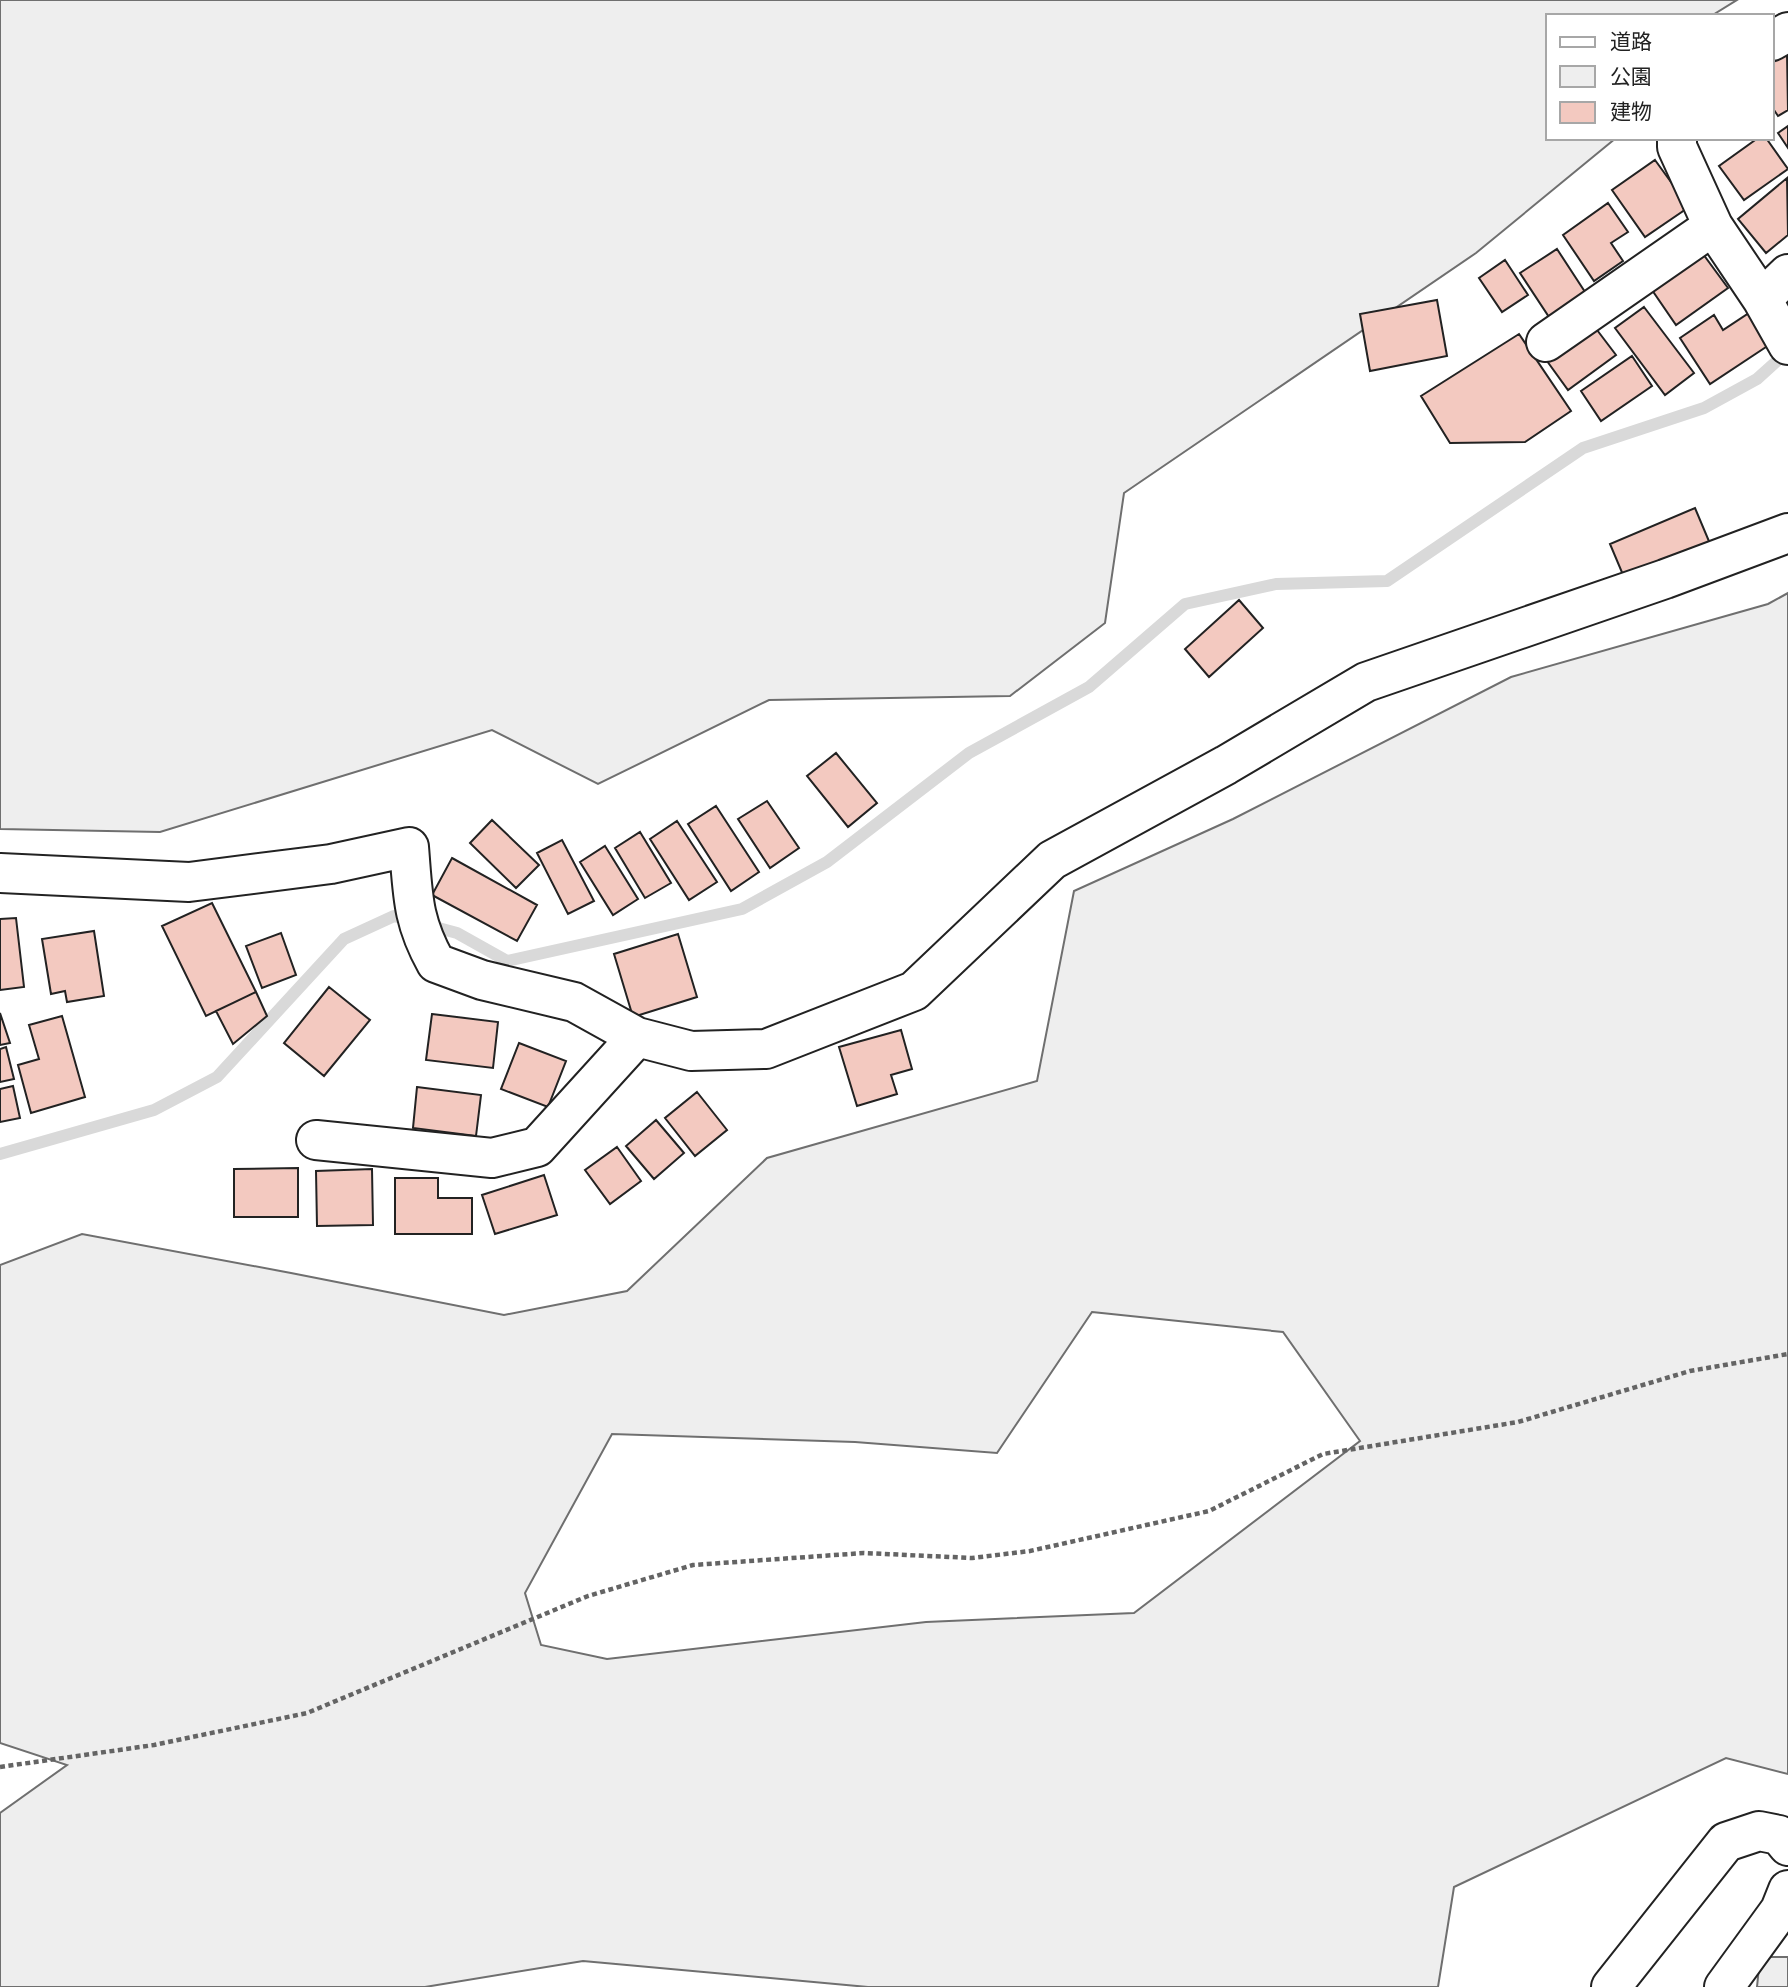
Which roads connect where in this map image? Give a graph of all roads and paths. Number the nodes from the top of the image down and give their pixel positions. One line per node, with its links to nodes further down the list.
1 (1677, 140): 2 (street)
2 (1713, 226): 3 (street); 4 (street)
3 (1778, 311)
4 (1546, 342)
5 (1788, 533): 7 (street)
6 (0, 873): 7 (street)
7 (637, 1037): 8 (street)
8 (316, 1140)
9 (1788, 1354): 10 (path)
10 (0, 1767)
11 (1788, 1846): 13 (street)
12 (1788, 1890): 14 (street)
13 (1611, 1987)
14 (1724, 1987)

